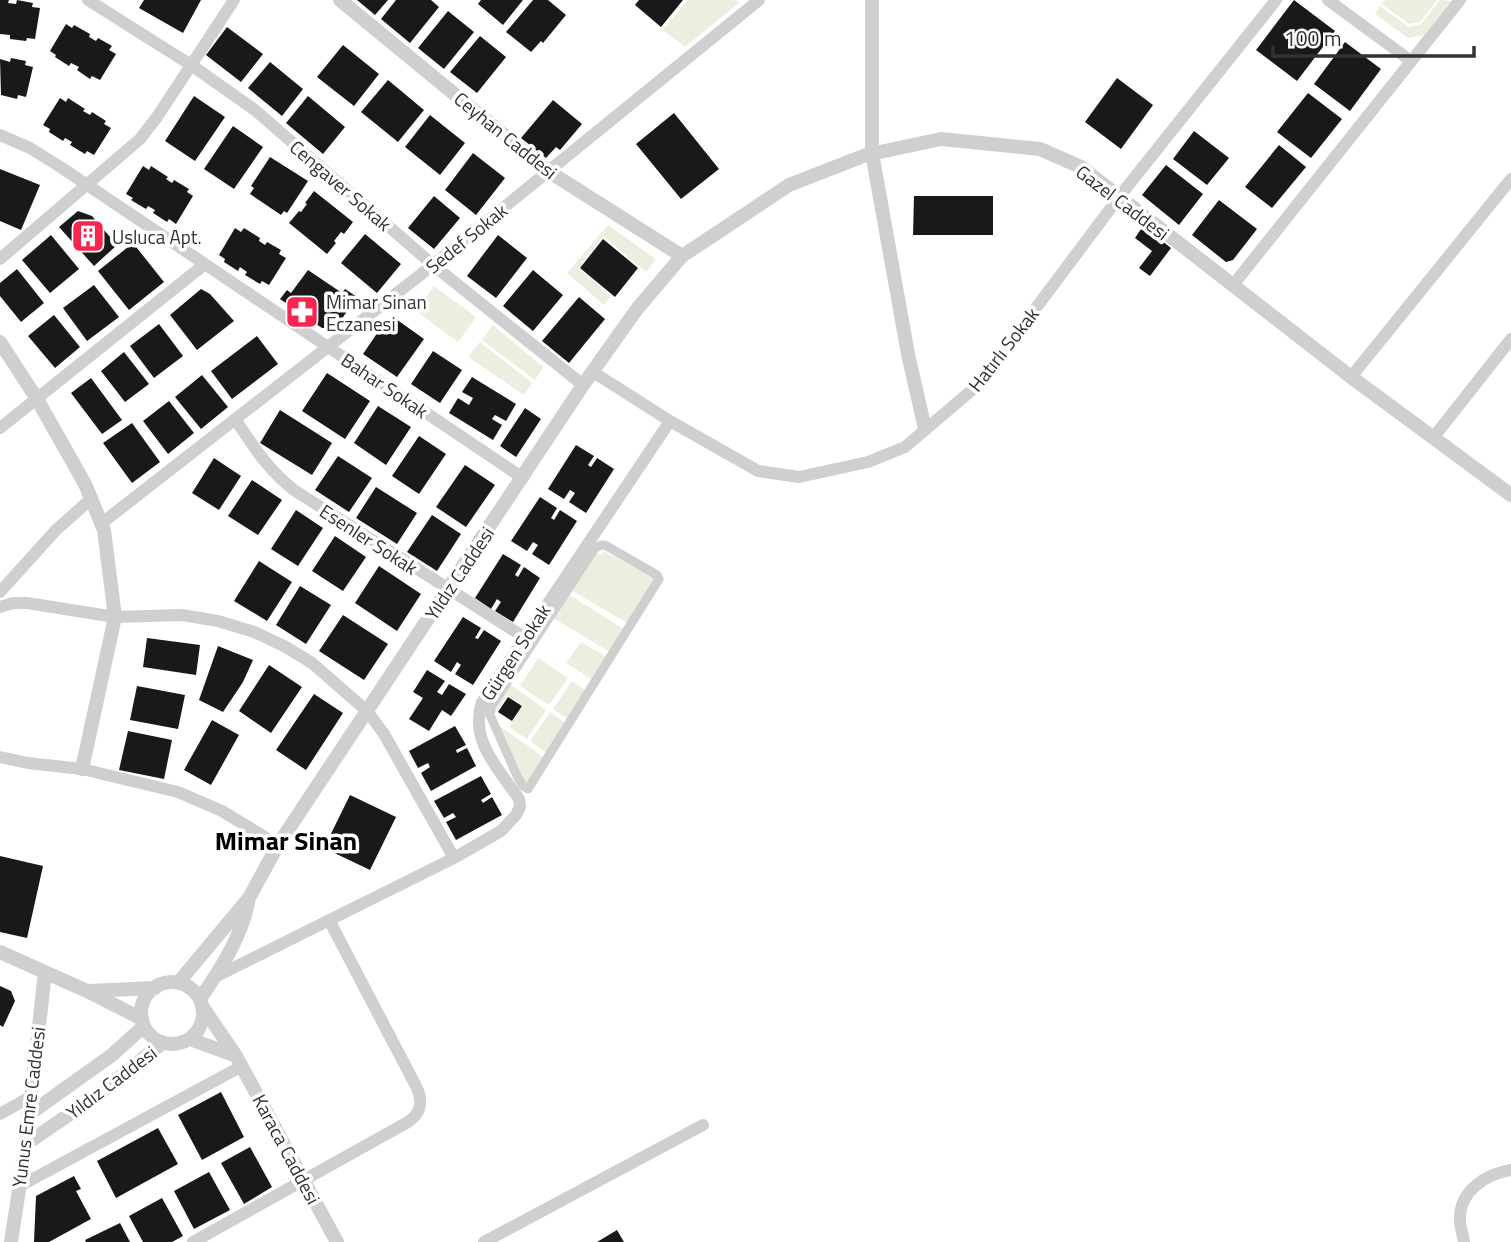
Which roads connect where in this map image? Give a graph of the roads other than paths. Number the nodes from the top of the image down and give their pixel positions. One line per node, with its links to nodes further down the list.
1 (88, 0): 10 (street, Cengaver Sokak)
2 (234, 0): 10 (street)
3 (340, 0): 13 (street, Ceyhan Caddesi)
4 (759, 0): 13 (street, Sedef Sokak)
5 (872, 0): 12 (street)
6 (1276, 0): 16 (street, Hatırlı Sokak)
7 (1328, 0): 9 (street)
8 (1460, 0): 9 (street)
9 (1410, 61): 21 (street)
10 (191, 65): 15 (street); 20 (street, Cengaver Sokak)
11 (0, 135): 15 (street, Bahar Sokak)
12 (872, 153): 16 (street, Gazel Caddesi); 17 (street, Gazel Caddesi); 32 (street)
13 (548, 171): 17 (street, Ceyhan Caddesi); 20 (street, Sedef Sokak)
14 (1511, 179): 26 (street)
15 (88, 185): 18 (street); 19 (street, Bahar Sokak)
16 (1119, 197): 21 (street, Gazel Caddesi); 32 (street, Hatırlı Sokak)
17 (682, 256): 25 (street, Yıldız Caddesi)
18 (0, 259)
19 (205, 264): 24 (street, Bahar Sokak); 28 (street)
20 (433, 265): 24 (street, Sedef Sokak); 27 (street, Cengaver Sokak)
21 (1233, 285): 26 (street, Gazel Caddesi)
22 (1511, 339): 33 (street)
23 (0, 342): 28 (street)
24 (327, 346): 29 (street, Sedef Sokak); 34 (street, Bahar Sokak)
25 (593, 372): 27 (street, Yıldız Caddesi); 30 (street, Hatırlı Sokak)
26 (1351, 377): 33 (street, Gazel Caddesi)
27 (583, 385): 34 (street, Yıldız Caddesi)
28 (37, 399): 31 (street); 36 (street)
29 (235, 419): 37 (street, Sedef Sokak); 38 (street, Esenler Sokak)
30 (670, 421): 32 (street, Hatırlı Sokak); 42 (street, Gürgen Sokak)
31 (0, 428)
32 (925, 429)
33 (1433, 438): 35 (street, Gazel Caddesi)
34 (523, 478): 38 (street, Yıldız Caddesi)
35 (1511, 495)
36 (92, 498): 37 (street); 39 (street)
37 (102, 523): 41 (street)
38 (447, 590): 42 (street, Esenler Sokak); 43 (street, Yıldız Caddesi)
39 (0, 592)
40 (0, 607): 41 (street)
41 (115, 617): 43 (street); 45 (street)
42 (528, 640): 42 (street); 47 (street, Gürgen Sokak)
43 (367, 711): 46 (street, Yıldız Caddesi); 47 (street)
44 (0, 757): 45 (street)
45 (82, 769): 46 (street)
46 (278, 845): 48 (street, Yıldız Caddesi)
47 (454, 858): 49 (street, Gürgen Sokak)
48 (249, 898): 52 (street, Yıldız Caddesi); 53 (street, Yıldız Caddesi)
49 (329, 920): 52 (street, Gürgen Sokak); 67 (street)
50 (0, 952): 51 (street, Yıldız Caddesi)
51 (45, 972): 55 (street, Yıldız Caddesi); 61 (street, Yunus Emre Caddesi)
52 (215, 977): 56 (street, Yıldız Caddesi)
53 (178, 983): 54 (street, Yıldız Caddesi); 56 (street)
54 (155, 988): 55 (street, Yıldız Caddesi); 57 (street, Yıldız Caddesi)
55 (87, 991): 57 (street, Yıldız Caddesi)
56 (201, 1003): 58 (street, Yıldız Caddesi); 60 (street, Karaca Caddesi)
57 (143, 1023): 59 (street, Yıldız Caddesi); 63 (street, Yıldız Caddesi)
58 (190, 1038): 59 (street, Yıldız Caddesi); 60 (street)
59 (162, 1043): 65 (street, Yıldız Caddesi)
60 (239, 1061): 67 (street, Karaca Caddesi); 68 (street)
61 (30, 1097): 62 (street); 63 (street, Yunus Emre Caddesi)
62 (2, 1111)
63 (28, 1115): 65 (street, Yunus Emre Caddesi)
64 (703, 1125): 72 (street)
65 (26, 1144): 68 (street, Yunus Emre Caddesi)
66 (1511, 1170): 73 (street)
67 (304, 1181): 70 (street); 71 (street, Karaca Caddesi)
68 (18, 1187): 69 (street, Yunus Emre Caddesi)
69 (11, 1242)
70 (193, 1242)
71 (337, 1242)
72 (484, 1242)
73 (1464, 1242)

